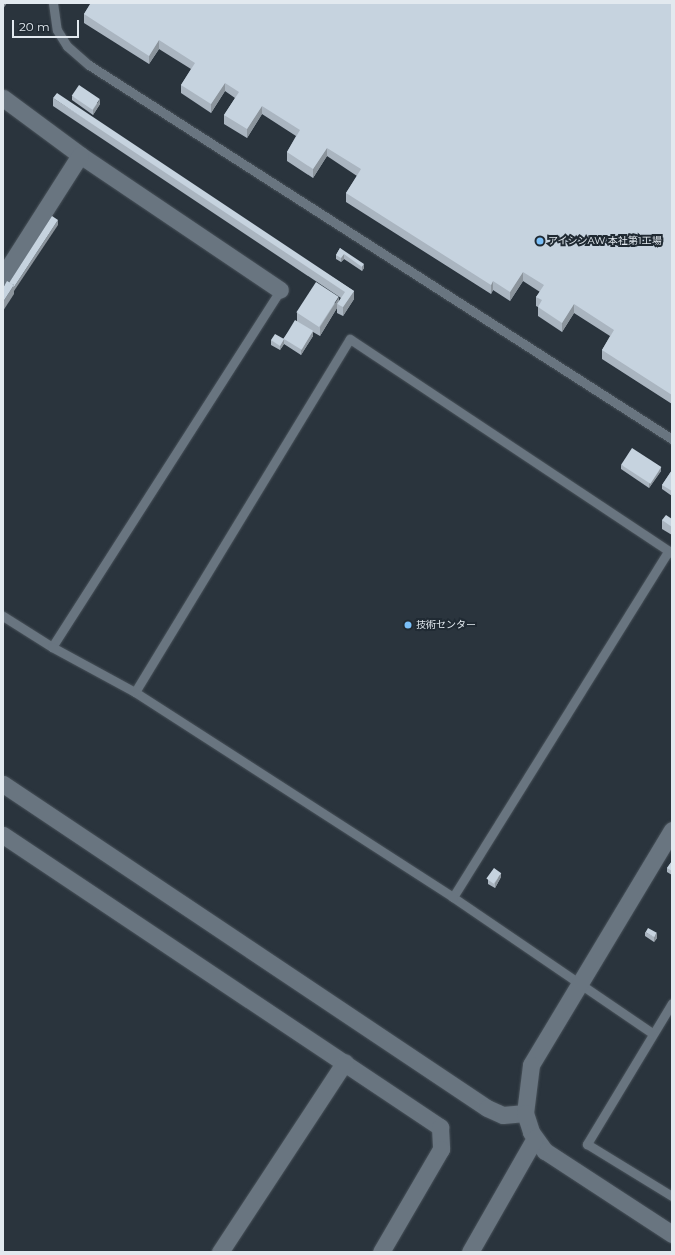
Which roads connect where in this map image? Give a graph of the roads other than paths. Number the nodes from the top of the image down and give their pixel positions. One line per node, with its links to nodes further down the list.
1 (53, 3): 6 (lane)
2 (3, 98): 3 (street)
3 (80, 155): 4 (street); 5 (street)
4 (3, 276)
5 (280, 290): 9 (lane)
6 (672, 439)
7 (670, 552): 10 (lane); 14 (lane)
8 (3, 616): 9 (lane)
9 (52, 647): 10 (lane)
10 (135, 692): 14 (lane)
11 (3, 784): 19 (street)
12 (672, 830): 15 (street)
13 (3, 835): 18 (street)
14 (453, 897): 15 (lane)
15 (580, 983): 17 (lane); 19 (street)
16 (672, 1003): 17 (lane)
17 (652, 1033): 21 (lane)
18 (345, 1062): 23 (street); 24 (street)
19 (525, 1113): 20 (street)
20 (535, 1138): 22 (street); 25 (street)
21 (672, 1196)
22 (672, 1234)
23 (220, 1252)
24 (381, 1252)
25 (470, 1252)

